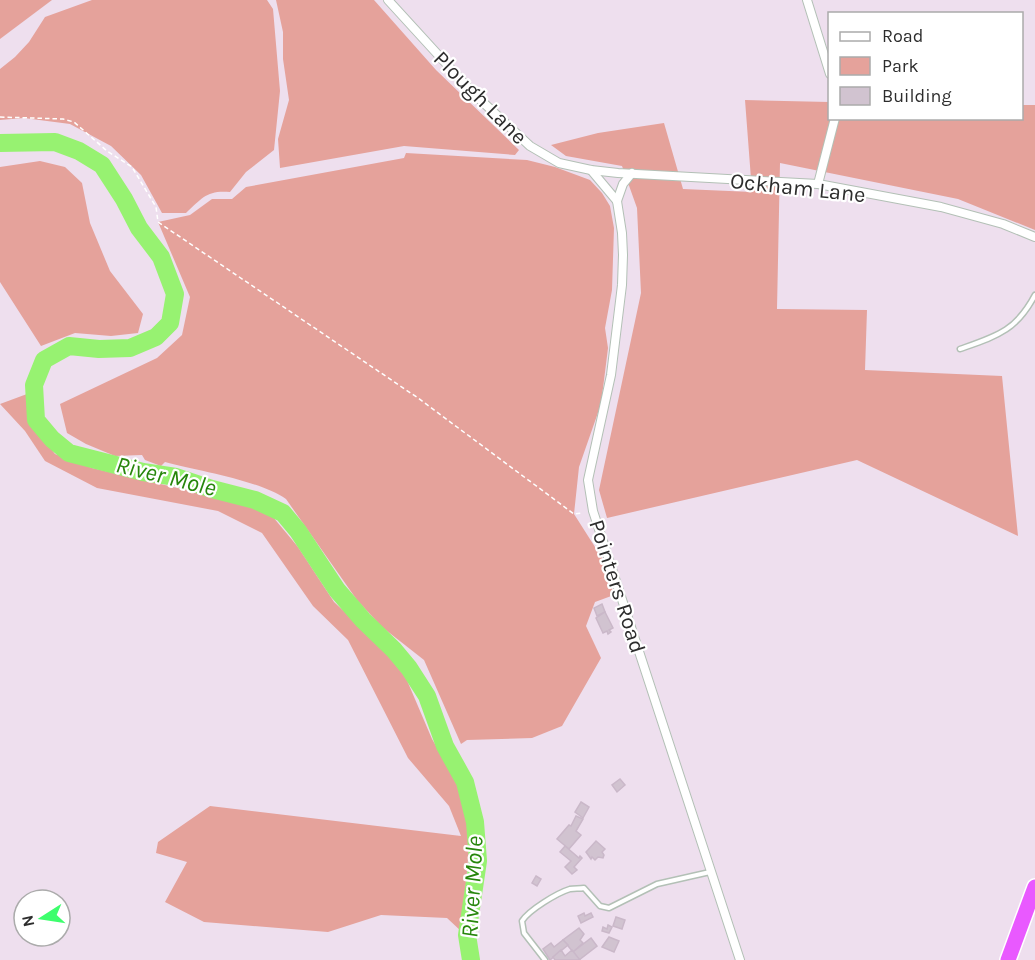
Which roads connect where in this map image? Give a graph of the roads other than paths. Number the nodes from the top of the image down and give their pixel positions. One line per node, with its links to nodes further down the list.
1 (388, 0): 5 (street, Plough Lane)
2 (807, 0): 3 (street)
3 (828, 68)
4 (834, 120): 7 (street)
5 (591, 170): 6 (street, Ockham Lane); 8 (street)
6 (632, 173): 7 (street, Ockham Lane); 8 (street)
7 (818, 184): 9 (street, Ockham Lane)
8 (617, 201): 12 (street, Pointers Road)
9 (1035, 237)
10 (1035, 295): 11 (lane)
11 (960, 349)
12 (711, 872): 14 (lane); 15 (street, Pointers Road)
13 (1035, 887): 16 (highway)
14 (545, 960)
15 (740, 960)
16 (1008, 960)

